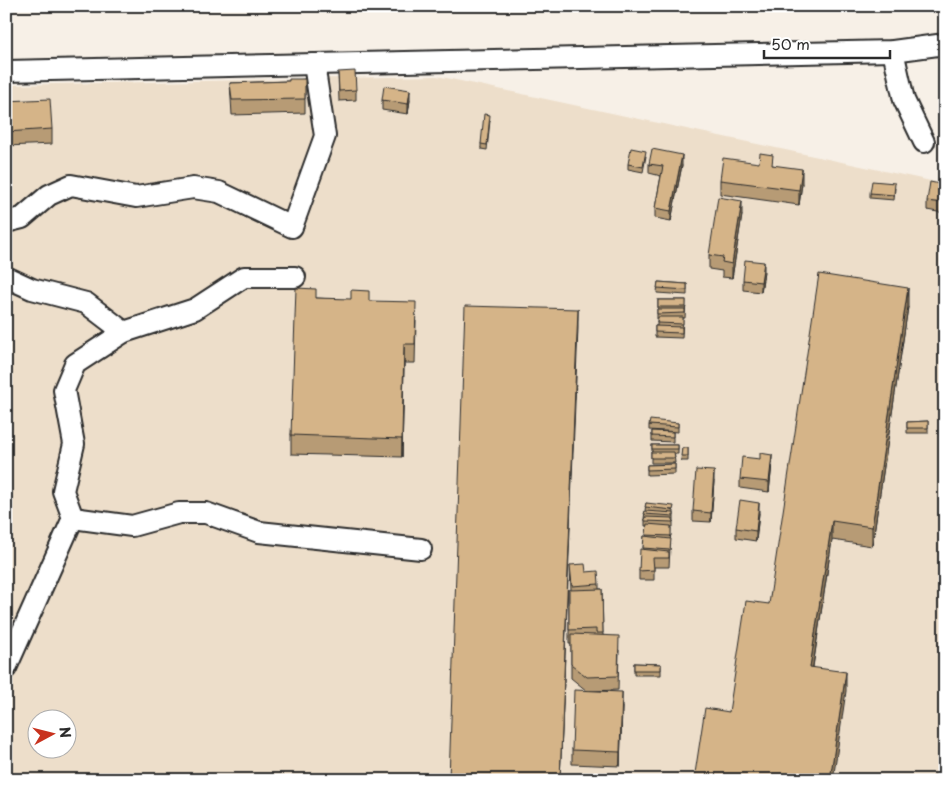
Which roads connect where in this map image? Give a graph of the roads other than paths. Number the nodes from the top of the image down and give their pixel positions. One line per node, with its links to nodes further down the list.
1 (945, 44): 2 (street)
2 (893, 51): 3 (street); 5 (street)
3 (314, 64): 4 (street); 6 (street)
4 (6, 71)
5 (924, 142)
6 (6, 222)
7 (295, 277): 9 (street)
8 (6, 278): 9 (street)
9 (124, 332): 10 (street)
10 (73, 518): 11 (street); 12 (street)
11 (421, 550)
12 (6, 668)

